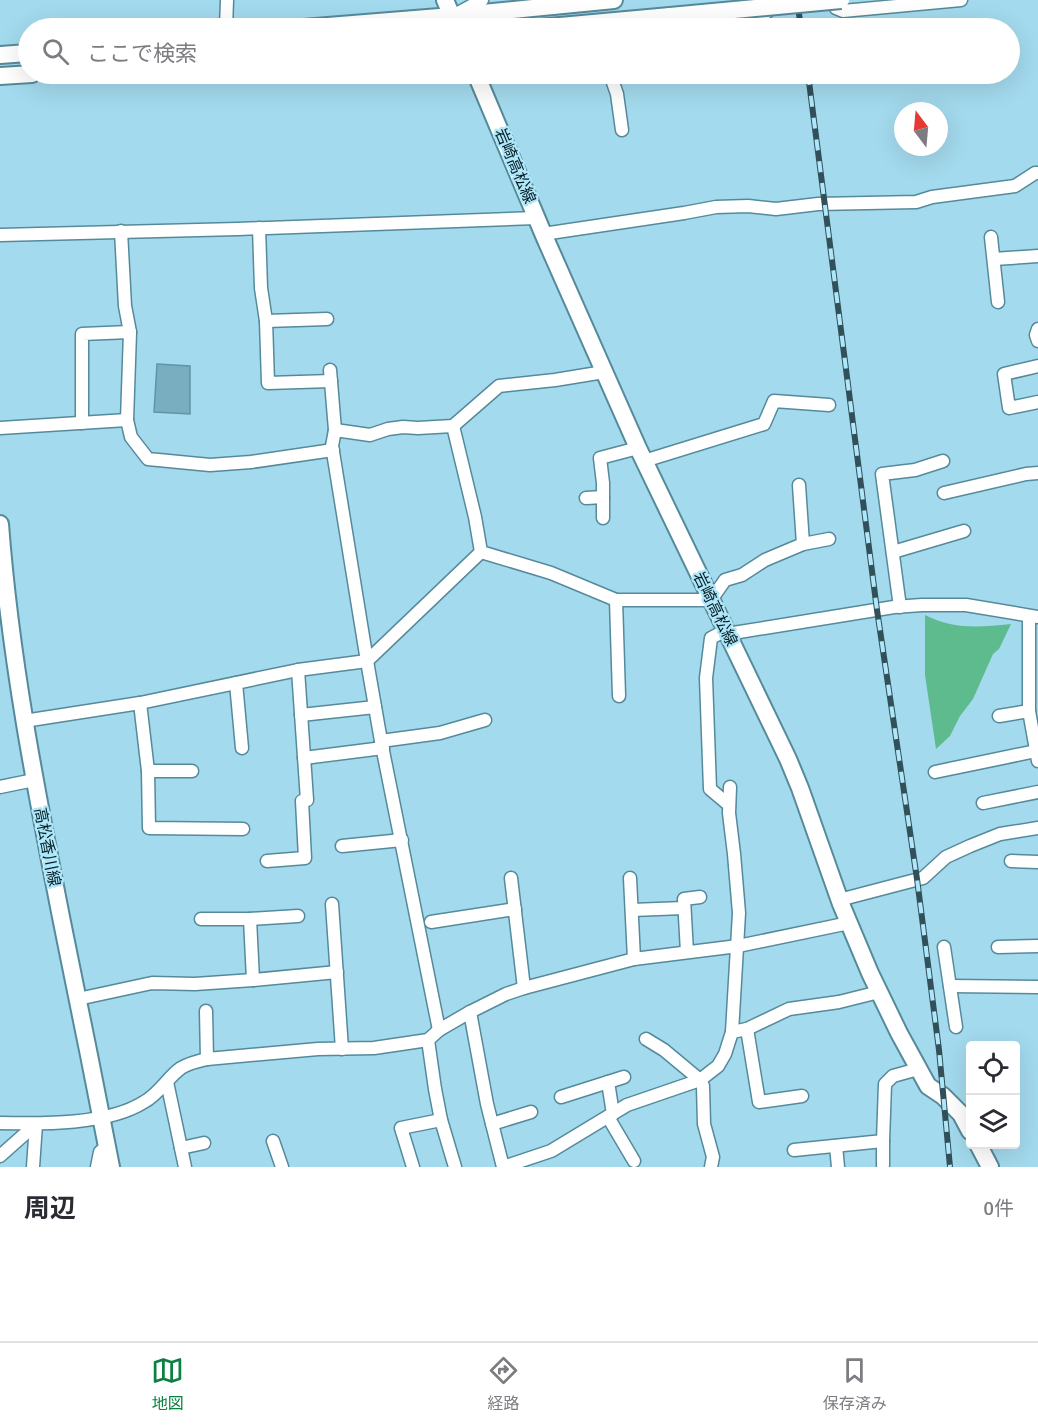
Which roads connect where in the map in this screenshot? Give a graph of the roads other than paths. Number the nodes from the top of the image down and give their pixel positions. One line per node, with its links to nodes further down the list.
1 (227, 0): 9 (street)
2 (445, 0): 10 (main road)
3 (482, 0): 11 (street)
4 (614, 0): 12 (main road)
5 (768, 0): 14 (street)
6 (835, 0): 8 (street)
7 (841, 0): 13 (main road, bridge)
8 (961, 0)
9 (226, 18)
10 (452, 18)
11 (459, 18)
12 (483, 18)
13 (699, 18)
14 (759, 18)
15 (18, 54): 16 (main road)
16 (0, 55)
17 (18, 75): 18 (main road)
18 (0, 76)
19 (480, 84): 23 (main road, 岩崎高松線)
20 (614, 84): 21 (street)
21 (622, 130)
22 (1038, 173): 26 (street)
23 (536, 218): 24 (street); 26 (main road, 岩崎高松線)
24 (259, 228): 25 (street); 33 (street)
25 (121, 231): 27 (street); 35 (street)
26 (543, 234): 38 (main road, 岩崎高松線)
27 (0, 235)
28 (991, 237): 30 (street)
29 (1038, 256): 30 (street)
30 (994, 259): 31 (street)
31 (998, 303)
32 (327, 319): 33 (street)
33 (266, 321): 45 (street)
34 (1038, 329): 36 (street)
35 (130, 332): 41 (street); 42 (street)
36 (1038, 341)
37 (1038, 366): 39 (street)
38 (604, 372): 43 (street); 47 (main road, 岩崎高松線)
39 (1038, 402)
40 (829, 405): 47 (street)
41 (127, 420): 42 (street); 46 (street)
42 (82, 423): 44 (street)
43 (453, 426): 45 (street); 59 (street)
44 (0, 428)
45 (335, 430): 46 (street)
46 (333, 450): 67 (street)
47 (641, 455): 52 (street); 62 (main road, 岩崎高松線)
48 (943, 461): 60 (street)
49 (1038, 472): 51 (street)
50 (799, 485): 58 (street)
51 (944, 492)
52 (603, 496): 53 (street); 54 (street)
53 (586, 498)
54 (603, 518)
55 (0, 524): 64 (main road, 高松香川線)
56 (964, 531): 60 (street)
57 (829, 539): 58 (street)
58 (803, 544): 62 (street)
59 (482, 552): 61 (street); 67 (street)
60 (892, 552): 63 (street)
61 (616, 600): 62 (street); 70 (street)
62 (711, 600): 66 (main road, 岩崎高松線)
63 (900, 606): 65 (street); 66 (street)
64 (4, 613): 77 (main road, 高松香川線)
65 (1034, 616): 73 (street)
66 (726, 632): 90 (street); 101 (main road, 岩崎高松線)
67 (367, 661): 68 (street); 72 (street)
68 (298, 670): 69 (street); 74 (street)
69 (236, 683): 71 (street); 79 (street)
70 (619, 696)
71 (140, 703): 77 (street); 82 (street)
72 (375, 707): 74 (street); 78 (street)
73 (1029, 711): 75 (street); 80 (street)
74 (301, 715): 81 (street)
75 (999, 716)
76 (485, 720): 78 (street)
77 (24, 722): 85 (main road, 高松香川線)
78 (382, 744): 81 (street); 93 (street)
79 (242, 748)
80 (1037, 756): 84 (street)
81 (304, 758): 95 (street)
82 (148, 771): 83 (street); 92 (street)
83 (192, 771)
84 (935, 772)
85 (34, 780): 86 (street); 123 (main road, 高松香川線)
86 (0, 787)
87 (730, 787): 90 (street)
88 (1038, 792): 89 (street)
89 (983, 803)
90 (729, 805): 112 (street)
91 (1038, 828): 101 (street)
92 (243, 829)
93 (402, 840): 94 (street); 128 (street)
94 (342, 846)
95 (267, 861)
96 (1011, 861): 97 (street)
97 (1038, 862)
98 (511, 878): 104 (street)
99 (630, 878): 105 (street)
100 (700, 897): 103 (street)
101 (839, 900): 110 (main road, 岩崎高松線)
102 (332, 904): 117 (street)
103 (684, 908): 105 (street); 115 (street)
104 (515, 909): 109 (street); 121 (street)
105 (632, 910): 116 (street)
106 (298, 916): 108 (street)
107 (201, 919): 108 (street)
108 (250, 919): 118 (street)
109 (431, 922)
110 (849, 923): 112 (street); 122 (main road, 岩崎高松線)
111 (1038, 945): 114 (street)
112 (738, 946): 115 (street); 129 (street)
113 (944, 947): 119 (street)
114 (998, 947)
115 (687, 952): 116 (street)
116 (634, 959): 121 (street)
117 (337, 972): 118 (street); 132 (street)
118 (253, 980): 123 (street)
119 (950, 986): 120 (street); 126 (street)
120 (1038, 987)
121 (524, 988): 125 (street)
122 (879, 992): 127 (street); 134 (main road, 岩崎高松線)
123 (78, 999): 143 (main road, 高松香川線)
124 (206, 1011): 133 (street)
125 (470, 1012): 128 (street); 148 (street)
126 (956, 1027)
127 (747, 1029): 129 (street); 139 (street)
128 (439, 1030): 131 (street)
129 (732, 1032): 136 (street)
130 (646, 1039): 136 (street)
131 (428, 1040): 132 (street); 144 (street)
132 (342, 1049): 133 (street)
133 (207, 1059): 137 (street)
134 (918, 1069): 146 (main road, 岩崎高松線); 150 (street)
135 (624, 1077): 138 (street)
136 (700, 1080): 142 (street); 168 (street)
137 (167, 1082): 143 (street); 154 (street)
138 (608, 1082): 140 (street); 142 (street)
139 (802, 1096)
140 (561, 1097)
141 (531, 1112): 148 (street)
142 (611, 1116): 158 (street); 167 (street)
143 (102, 1118): 147 (street); 152 (main road, 高松香川線)
144 (441, 1120): 165 (street); 166 (street)
145 (0, 1123): 147 (street)
146 (966, 1123)
147 (36, 1124): 157 (street); 160 (street)
148 (492, 1124): 167 (street)
149 (273, 1141): 164 (street)
150 (883, 1141): 153 (street); 159 (street)
151 (204, 1143): 154 (street)
152 (107, 1146): 161 (street); 162 (main road, 高松香川線)
153 (836, 1146): 156 (street); 169 (street)
154 (181, 1148): 163 (street)
155 (981, 1149): 170 (main road)
156 (794, 1150)
157 (0, 1156)
158 (634, 1161)
159 (884, 1165)
160 (33, 1167)
161 (97, 1167)
162 (111, 1167)
163 (185, 1167)
164 (282, 1167)
165 (413, 1167)
166 (455, 1167)
167 (503, 1167)
168 (711, 1167)
169 (838, 1167)
170 (990, 1167)

